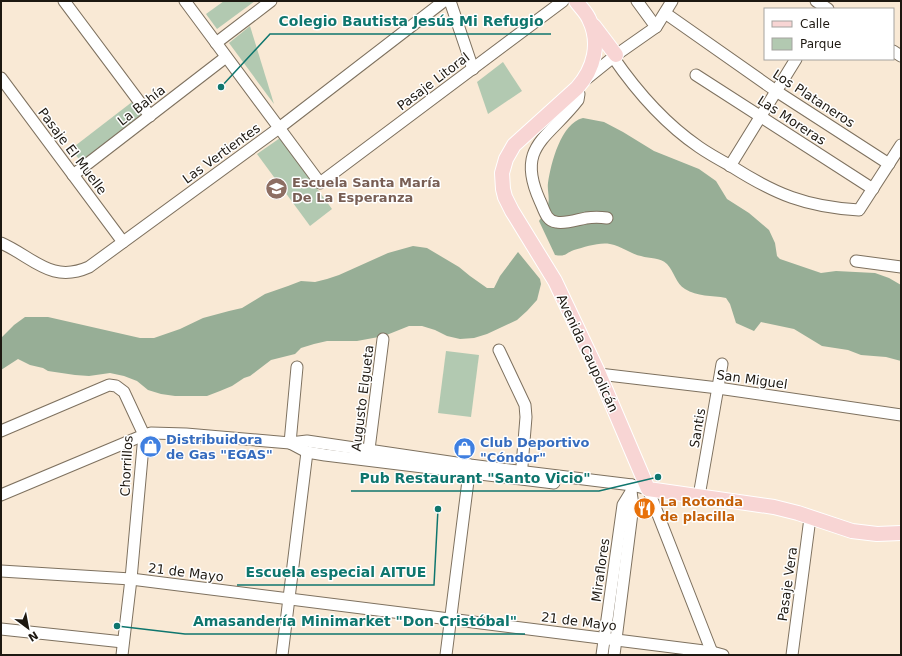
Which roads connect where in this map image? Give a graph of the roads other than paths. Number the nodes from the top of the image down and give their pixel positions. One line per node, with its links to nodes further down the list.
1 (64, 1): 24 (street)
2 (185, 1): 15 (street)
3 (271, 1): 15 (street)
4 (444, 1): 26 (street, Las Vertientes)
5 (450, 1): 19 (street)
6 (563, 1): 19 (street, Pasaje Litoral)
7 (576, 1): 13 (main road)
8 (637, 1): 14 (street)
9 (672, 1): 12 (street)
10 (816, 1): 11 (street)
11 (828, 7)
12 (665, 13): 14 (street); 23 (street, Los Plataneros)
13 (588, 18): 17 (main road); 22 (main road)
14 (656, 26): 17 (street)
15 (216, 43): 16 (street)
16 (226, 56): 24 (street, La Bahía); 26 (street)
17 (615, 56): 22 (street); 29 (street)
18 (795, 60): 23 (street)
19 (473, 69): 26 (street, Pasaje Litoral)
20 (696, 75): 25 (street, Las Moreras)
21 (1, 78): 30 (street, Pasaje El Muelle)
22 (581, 84): 32 (street); 41 (main road, Avenida Caupolicán)
23 (776, 91): 25 (street); 28 (street, Los Plataneros)
24 (150, 116): 30 (street, La Bahía)
25 (760, 116): 29 (street); 31 (street, Las Moreras)
26 (279, 128): 33 (street, Las Vertientes)
27 (901, 145): 28 (street)
28 (889, 164): 31 (street)
29 (730, 166): 31 (street)
30 (73, 174): 33 (street, Pasaje El Muelle)
31 (873, 189)
32 (607, 218)
33 (123, 242): 34 (street, Las Vertientes)
34 (1, 243)
35 (856, 261): 36 (street)
36 (901, 268)
37 (383, 339): 48 (street, Augusto Elgueta)
38 (499, 350): 50 (street)
39 (722, 364): 42 (street, Santis)
40 (297, 367): 46 (street)
41 (599, 374): 42 (street, San Miguel); 52 (main road, Avenida Caupolicán)
42 (718, 388): 43 (street, San Miguel); 54 (street, Santis)
43 (901, 415)
44 (1, 431): 45 (street, Chorrillos)
45 (144, 435): 46 (street); 53 (street); 58 (street, Chorrillos)
46 (290, 444): 47 (street); 48 (street)
47 (307, 452): 48 (street); 59 (street)
48 (368, 455): 49 (street)
49 (470, 469): 50 (street); 60 (street)
50 (521, 475): 51 (street)
51 (631, 489): 52 (street); 62 (street, Miraflores); 63 (street, Miraflores)
52 (648, 489): 54 (main road); 65 (street, Avenida Caupolicán)
53 (1, 495)
54 (699, 496): 55 (main road)
55 (810, 518): 56 (main road); 72 (street, Pasaje Vera)
56 (901, 532)
57 (1, 571): 58 (street, 21 de Mayo)
58 (131, 579): 59 (street, 21 de Mayo); 64 (street, Chorrillos)
59 (289, 599): 60 (street, 21 de Mayo); 67 (street)
60 (450, 620): 62 (street, 21 de Mayo); 68 (street)
61 (1, 629): 64 (street)
62 (604, 638): 63 (street, 21 de Mayo); 69 (street, Miraflores)
63 (616, 640): 65 (street, 21 de Mayo); 70 (street, Miraflores)
64 (123, 642): 66 (street, Chorrillos)
65 (713, 653): 71 (street, 21 de Mayo)
66 (122, 655)
67 (282, 655)
68 (446, 655)
69 (602, 655)
70 (614, 655)
71 (723, 655)
72 (792, 655)

